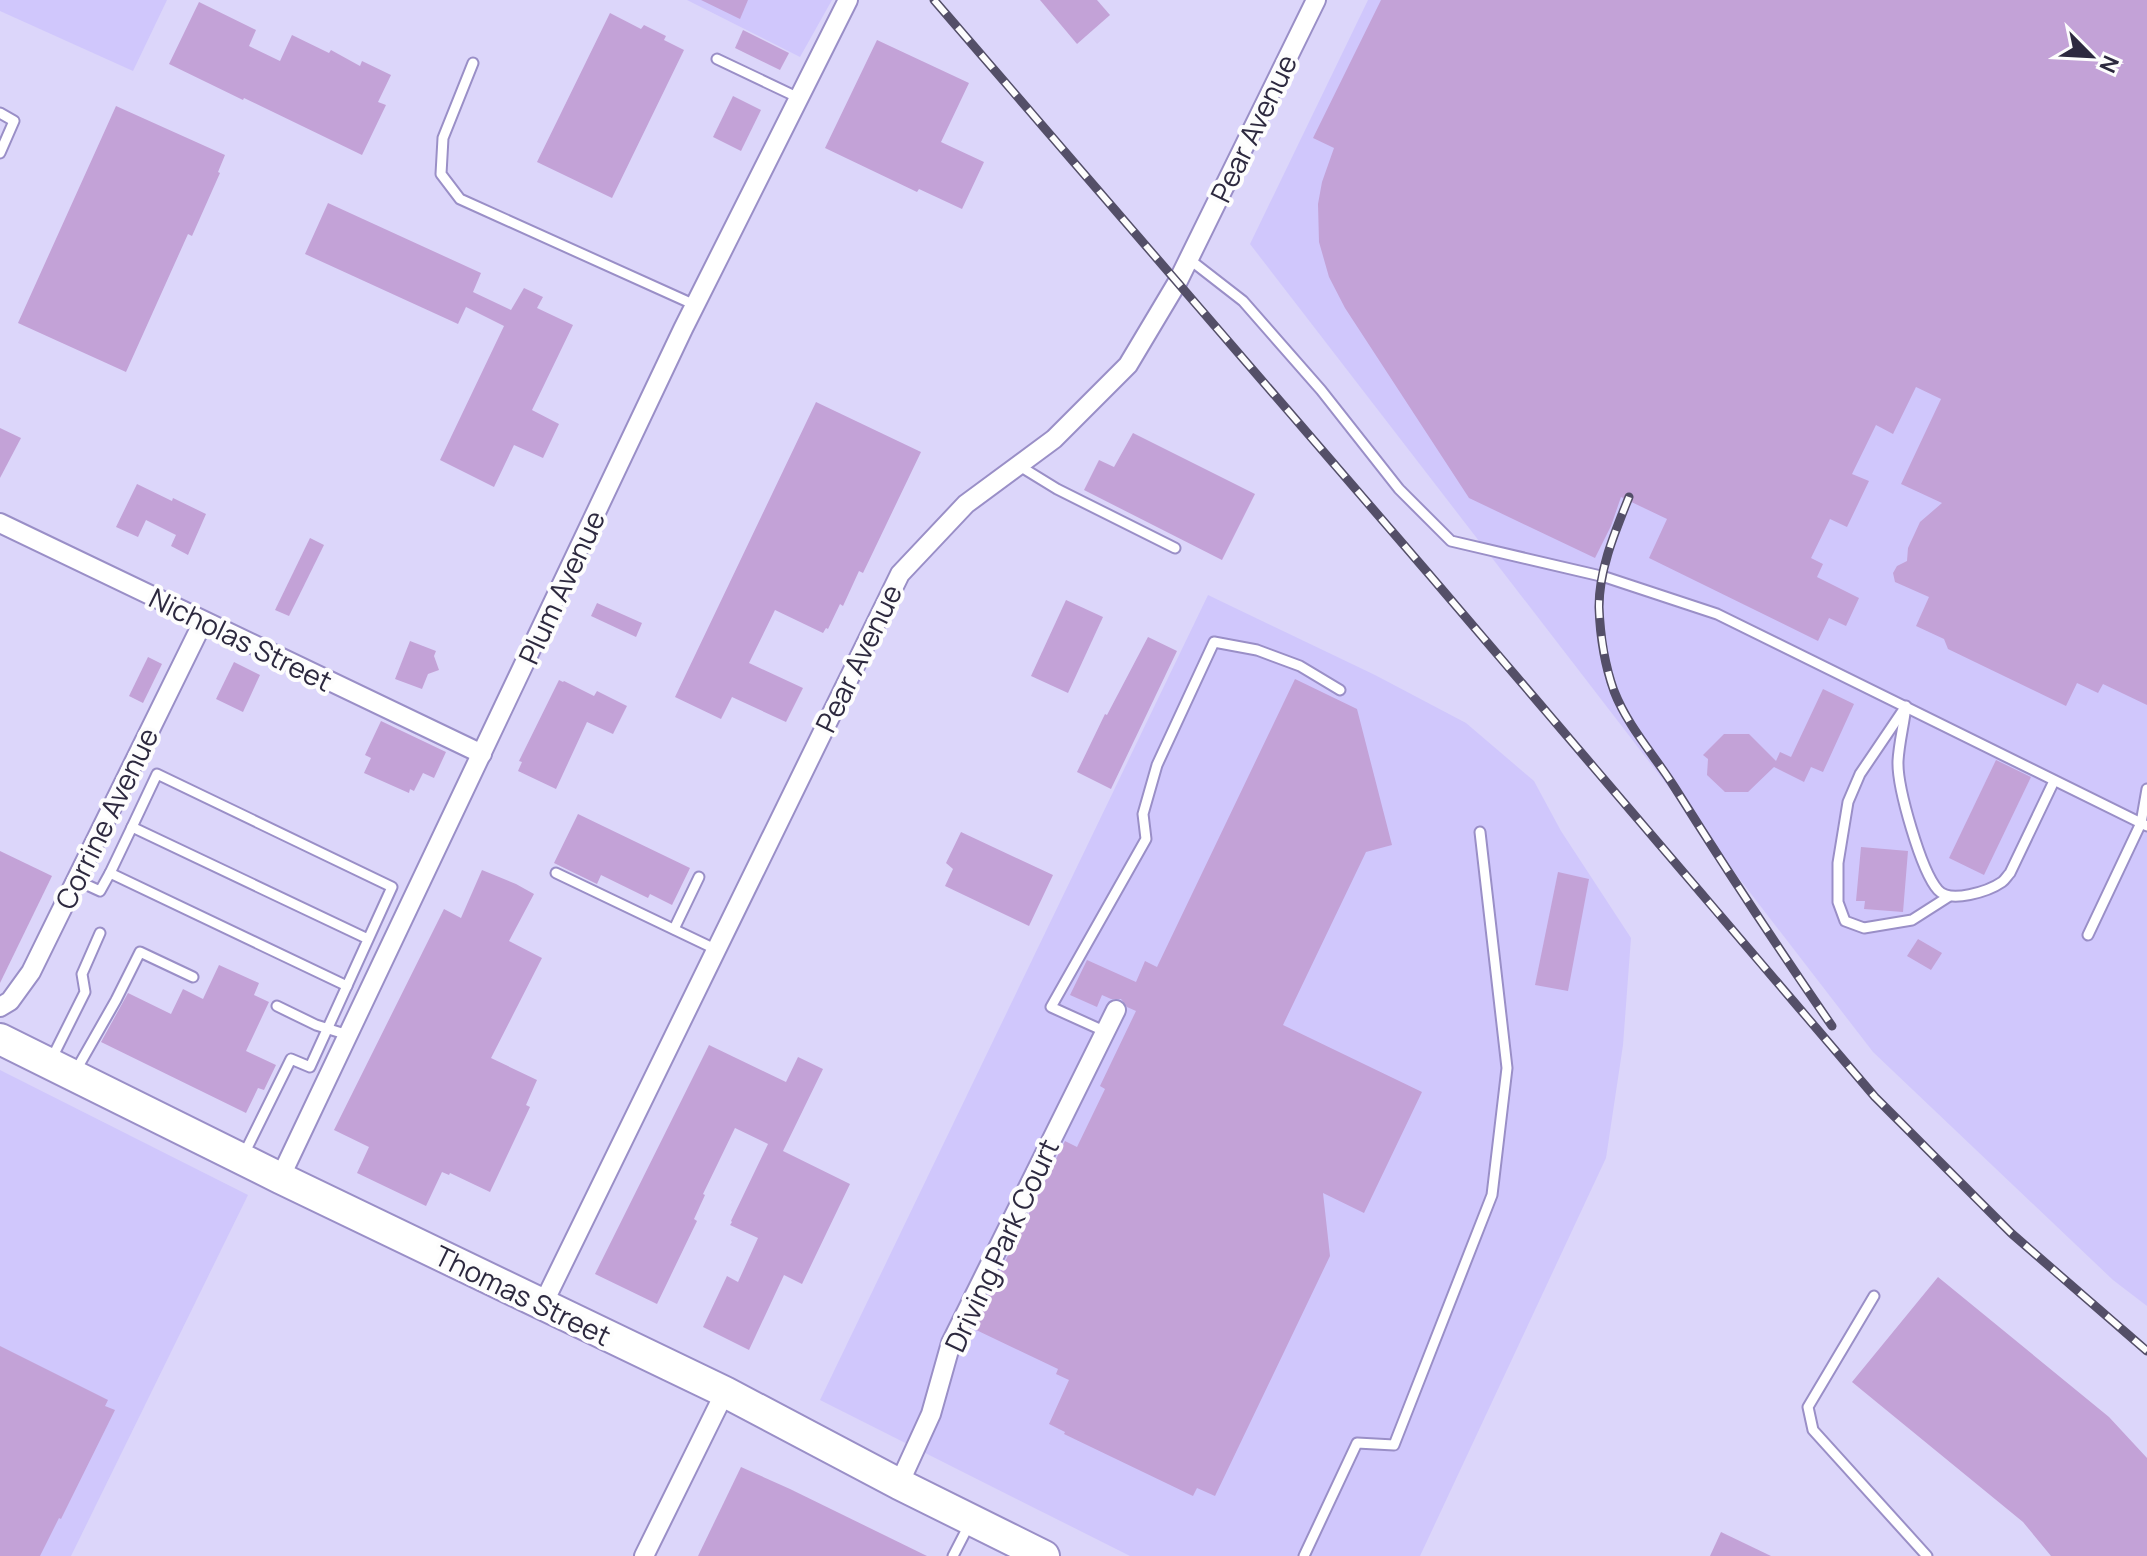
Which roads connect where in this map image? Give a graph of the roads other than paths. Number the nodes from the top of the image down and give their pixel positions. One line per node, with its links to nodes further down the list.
1 (848, 0): 5 (street, Plum Avenue)
2 (1316, 0): 8 (street, Pear Avenue)
3 (717, 59): 5 (lane)
4 (473, 63): 9 (lane)
5 (799, 98): 9 (street, Plum Avenue)
6 (0, 113): 7 (lane)
7 (0, 153)
8 (1189, 259): 10 (street, Pear Avenue); 15 (lane)
9 (695, 305): 16 (street, Plum Avenue)
10 (1018, 465): 12 (lane); 31 (street, Pear Avenue)
11 (0, 523): 13 (street, Nicholas Street)
12 (1175, 548)
13 (203, 622): 16 (street, Nicholas Street); 25 (street, Corrine Avenue)
14 (1340, 690): 38 (lane)
15 (1906, 706): 17 (lane); 26 (lane); 26 (lane)
16 (482, 754): 39 (street, Plum Avenue)
17 (2054, 781): 19 (lane); 26 (lane)
18 (2147, 789): 19 (lane)
19 (2144, 825): 29 (lane)
20 (132, 827): 22 (lane); 30 (lane); 30 (lane)
21 (1480, 832): 52 (lane)
22 (110, 873): 25 (lane); 33 (lane)
23 (556, 873): 27 (lane)
24 (699, 877): 27 (lane)
25 (76, 880): 35 (street, Corrine Avenue)
26 (1948, 897)
27 (674, 929): 31 (lane)
28 (100, 933): 41 (lane)
29 (2088, 935)
30 (368, 939): 33 (lane)
31 (715, 949): 45 (street, Pear Avenue)
32 (193, 977): 41 (lane)
33 (347, 986): 37 (lane)
34 (277, 1006): 37 (lane)
35 (0, 1007)
36 (1116, 1010): 38 (street, Driving Park Court)
37 (328, 1028): 39 (lane); 42 (lane)
38 (1104, 1031): 47 (street, Driving Park Court)
39 (348, 1035): 43 (street, Plum Avenue)
40 (0, 1039): 41 (main road, Thomas Street)
41 (61, 1069): 42 (main road, Thomas Street)
42 (242, 1159): 43 (main road, Thomas Street)
43 (280, 1178): 45 (main road, Thomas Street)
44 (1874, 1296): 53 (lane)
45 (543, 1304): 46 (main road, Thomas Street)
46 (725, 1392): 47 (main road, Thomas Street); 49 (street)
47 (899, 1484): 48 (main road, Thomas Street)
48 (971, 1520): 50 (lane); 51 (main road, Thomas Street)
49 (644, 1556)
50 (953, 1556)
51 (1044, 1556)
52 (1304, 1556)
53 (1927, 1556)

